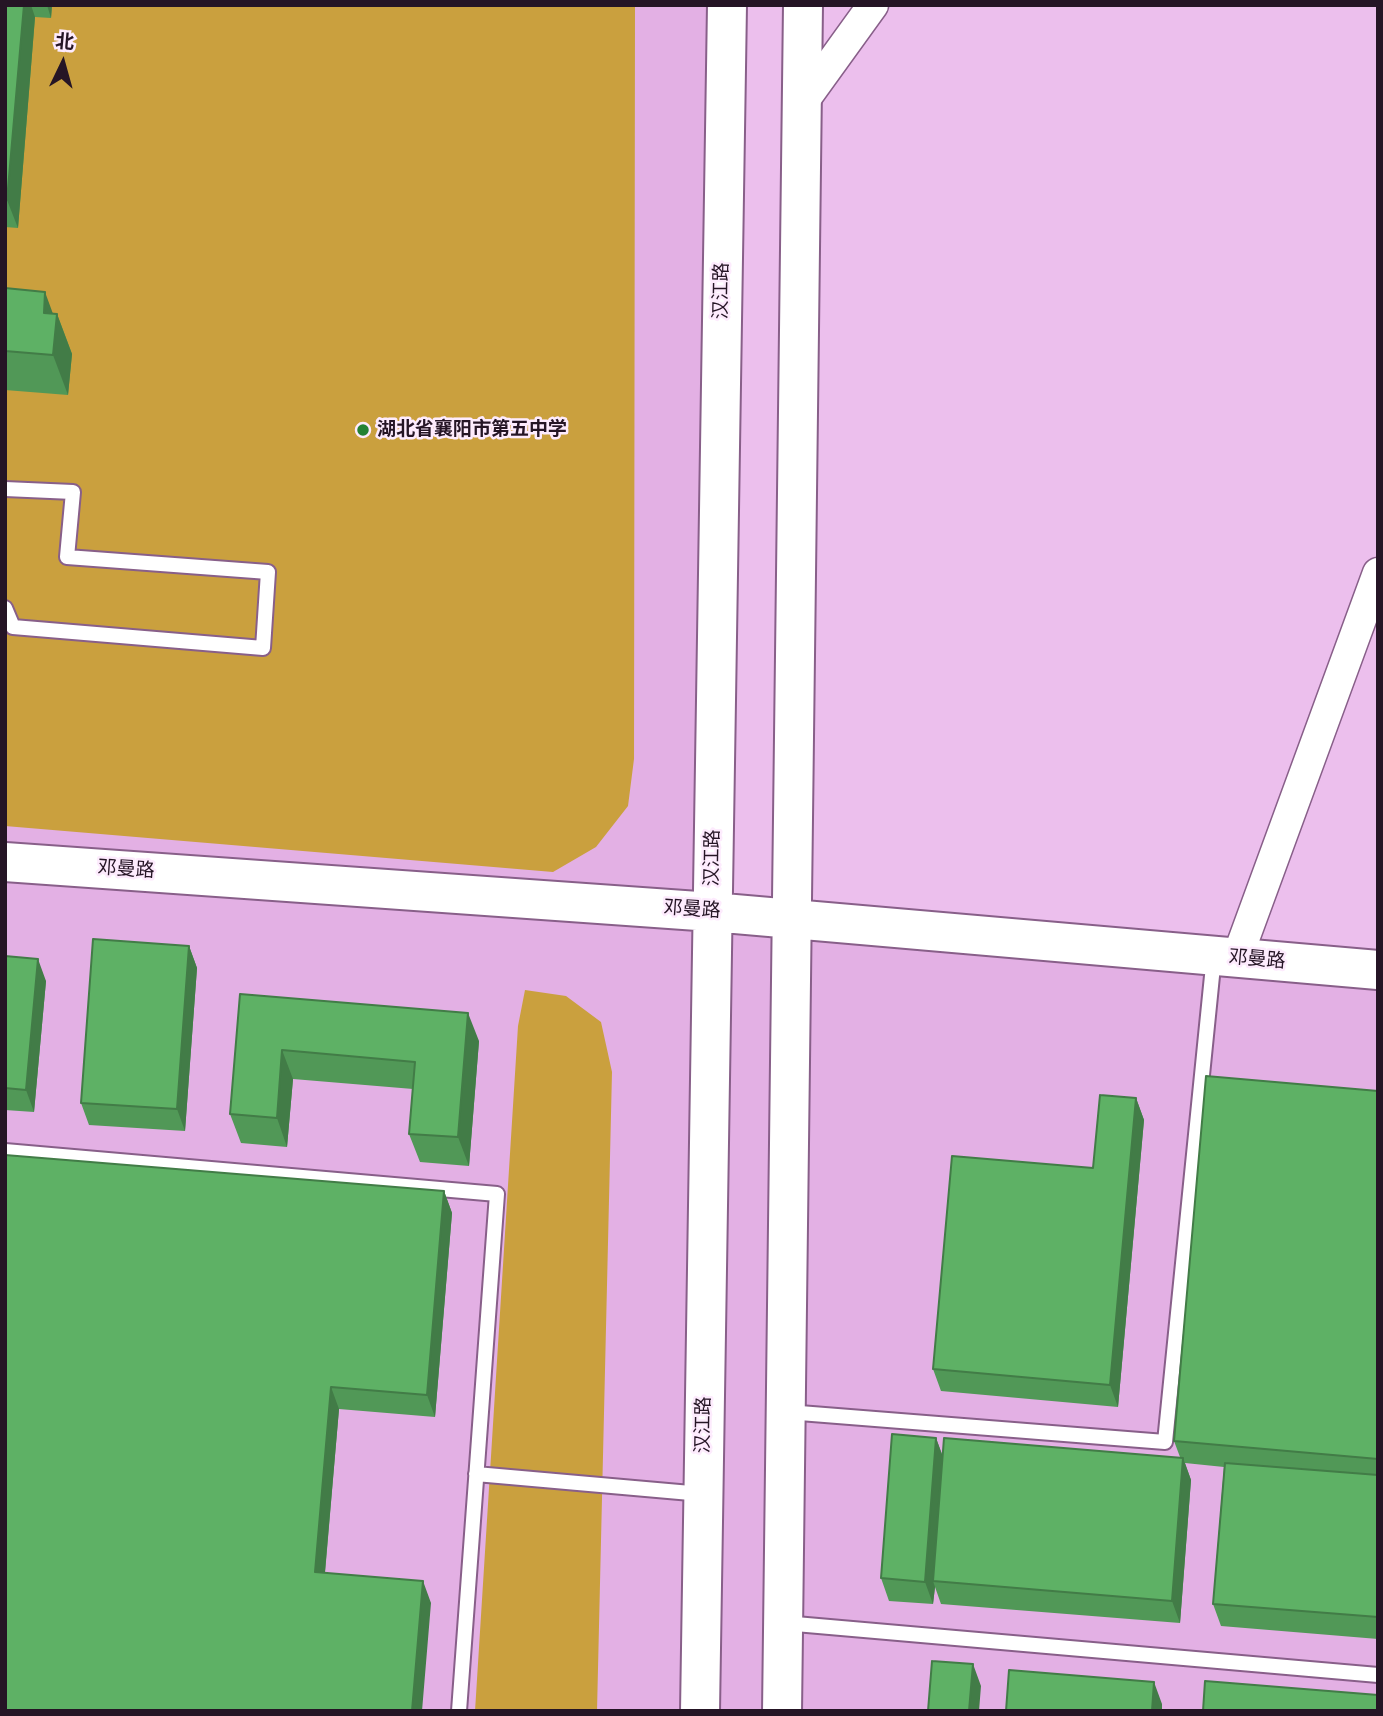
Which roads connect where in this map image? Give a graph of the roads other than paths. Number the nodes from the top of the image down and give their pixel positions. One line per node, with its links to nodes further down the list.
1 (727, 5): 9 (main road, 汉江路)
2 (803, 5): 4 (main road)
3 (873, 5): 4 (street)
4 (803, 102): 10 (main road)
5 (5, 489): 7 (lane)
6 (1378, 573): 11 (street)
7 (5, 608)
8 (5, 862): 9 (main road, 邓曼路)
9 (712, 912): 10 (main road, 邓曼路); 16 (main road, 汉江路)
10 (792, 919): 11 (main road, 邓曼路); 14 (main road)
11 (1225, 957): 12 (main road, 邓曼路); 14 (lane)
12 (1378, 970)
13 (5, 1151): 15 (lane)
14 (786, 1412): 17 (main road)
15 (476, 1474): 16 (lane); 19 (lane)
16 (703, 1494): 20 (main road, 汉江路)
17 (783, 1623): 18 (lane); 21 (main road)
18 (1378, 1675)
19 (458, 1711)
20 (700, 1711)
21 (782, 1711)

